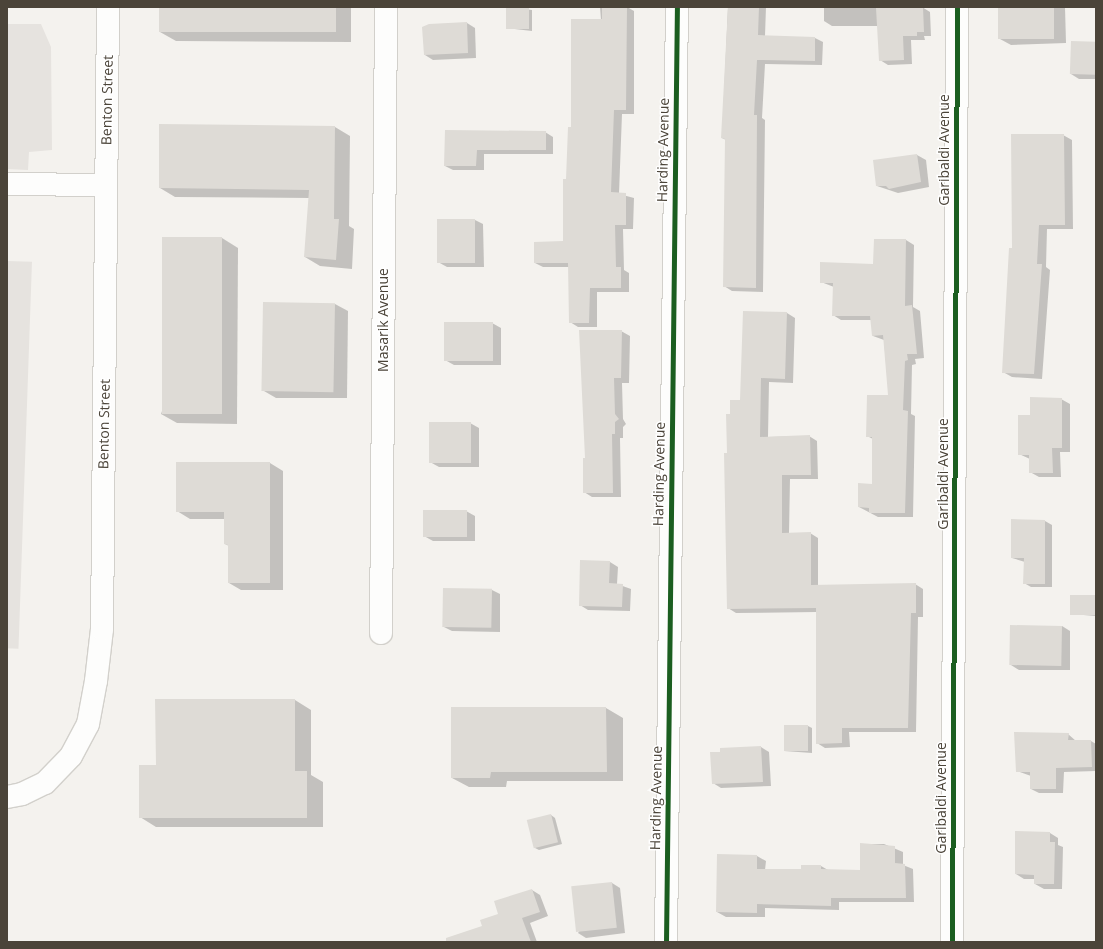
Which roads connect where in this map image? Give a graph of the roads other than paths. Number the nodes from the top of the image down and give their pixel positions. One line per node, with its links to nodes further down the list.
1 (108, 7): 6 (street, Benton Street)
2 (386, 7): 7 (street, Masarik Avenue)
3 (677, 7): 9 (street, Harding Avenue)
4 (957, 7): 10 (street, Garibaldi Avenue)
5 (7, 184): 6 (street)
6 (106, 185): 8 (street, Benton Street)
7 (380, 634)
8 (7, 797)
9 (666, 942)
10 (952, 942)

